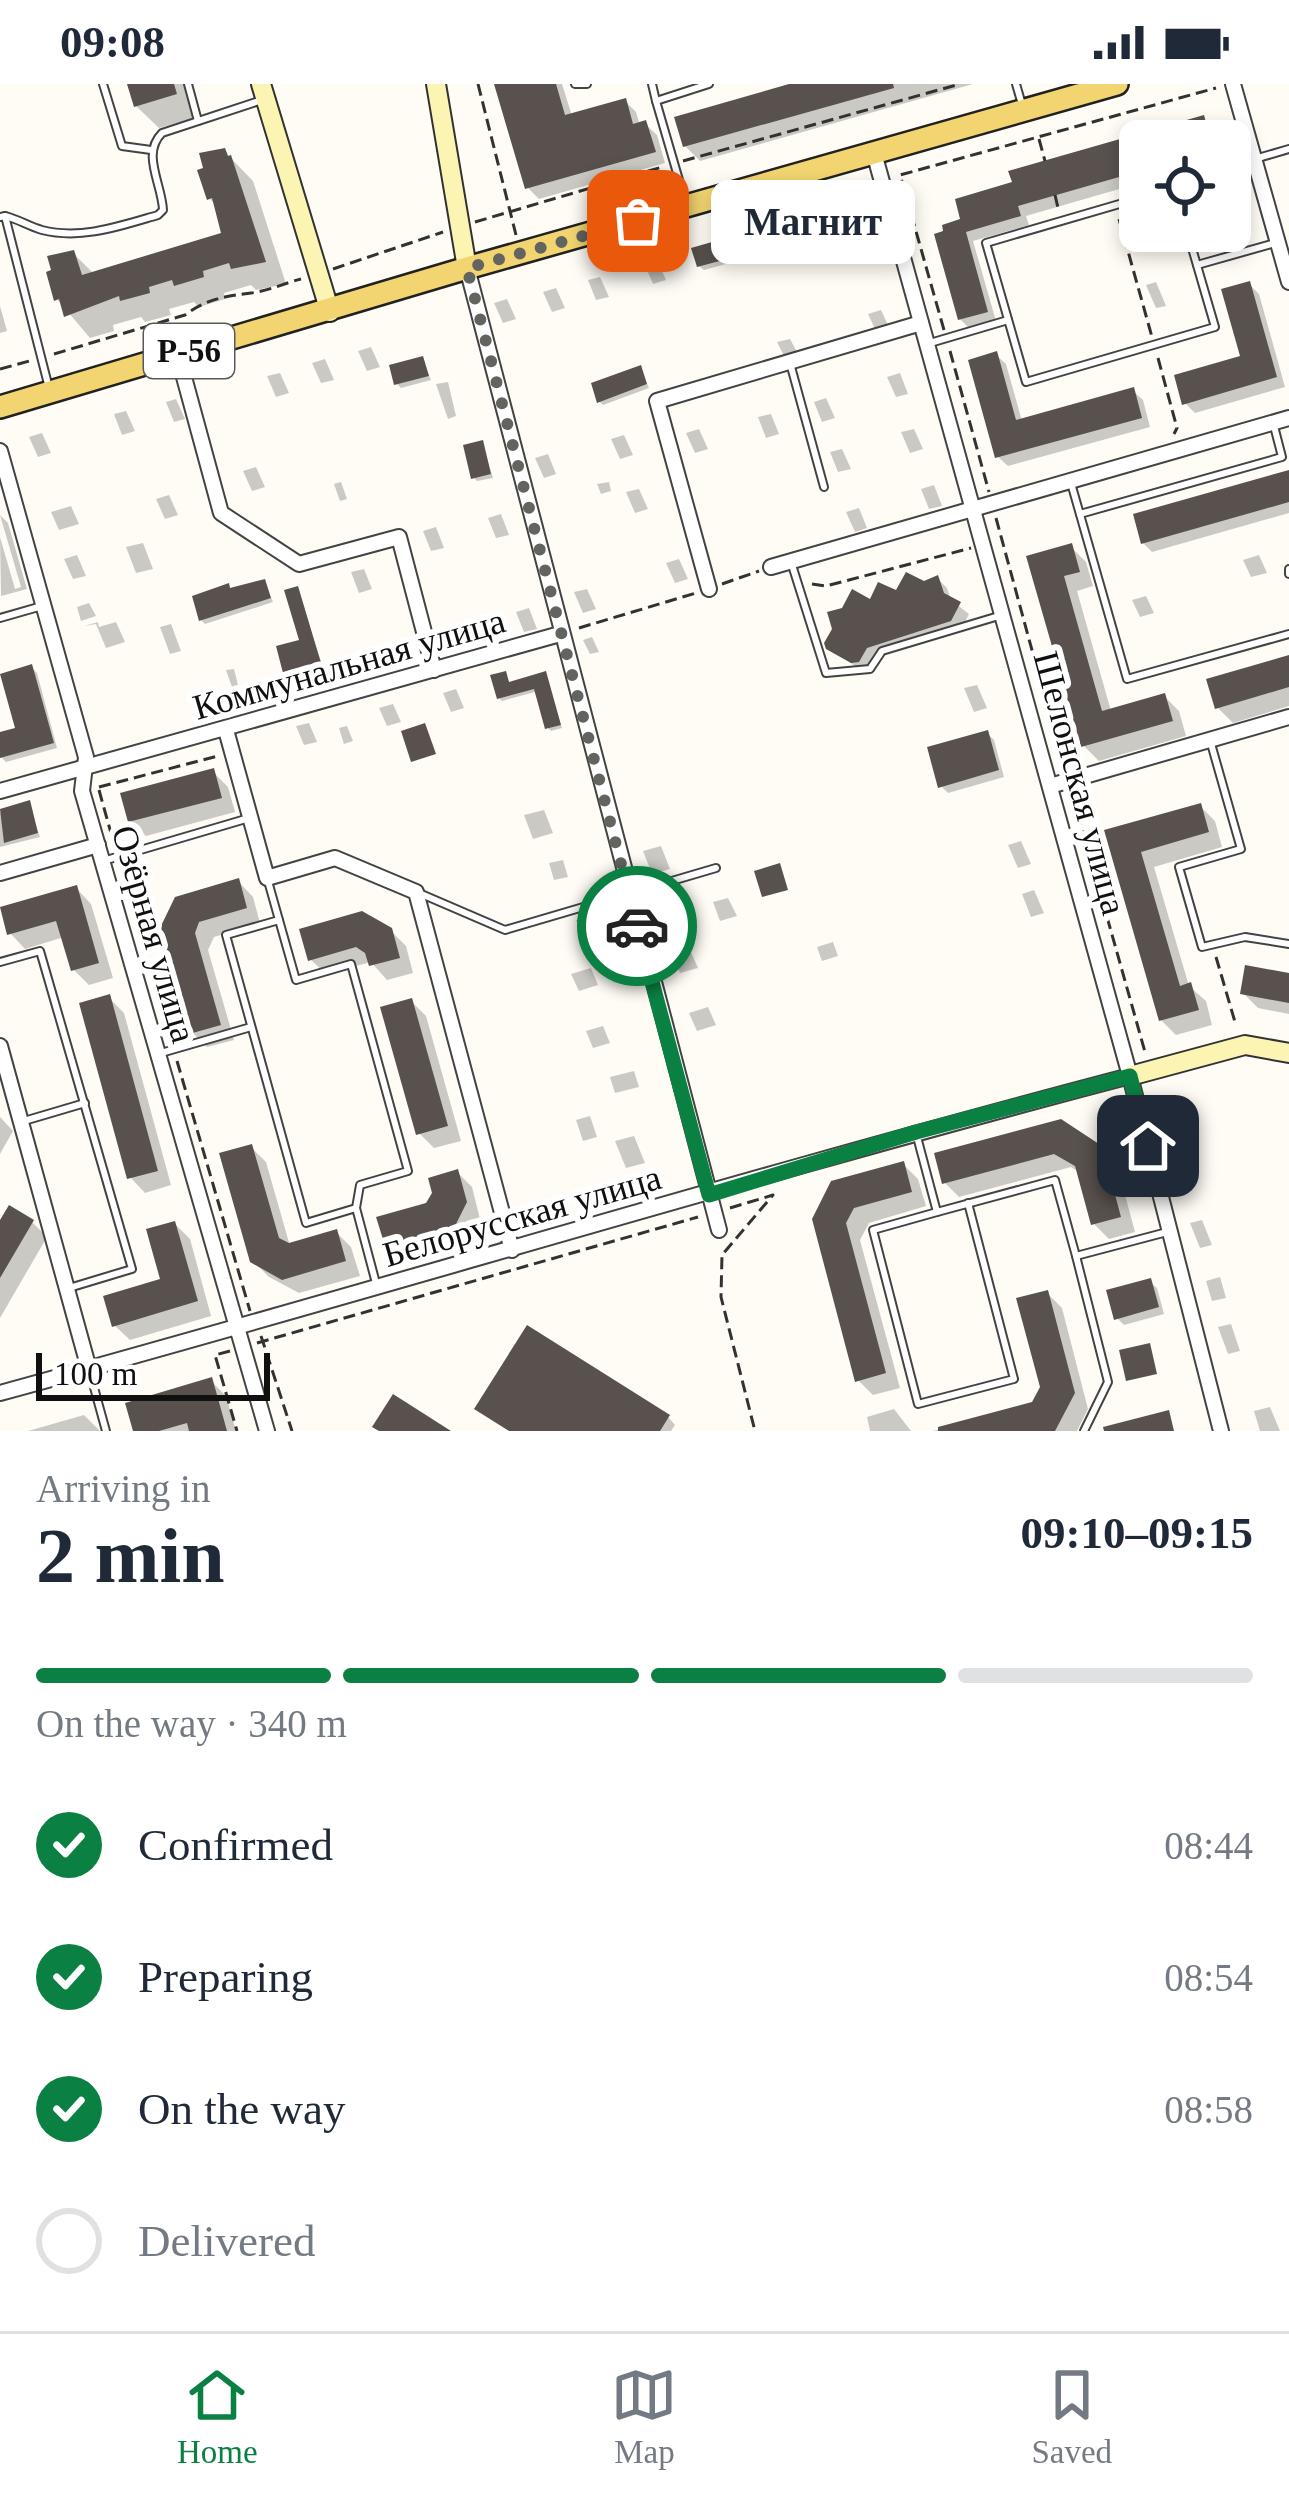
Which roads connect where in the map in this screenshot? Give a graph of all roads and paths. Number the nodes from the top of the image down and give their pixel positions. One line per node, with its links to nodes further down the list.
1 (103, 84): 19 (lane)
2 (188, 84): 16 (lane)
3 (436, 84): 31 (main road)
4 (478, 84): 28 (path)
5 (575, 84): 6 (lane)
6 (587, 84)
7 (652, 84): 14 (lane)
8 (709, 84): 14 (lane)
9 (961, 84): 23 (path)
10 (1016, 84): 15 (lane)
11 (1117, 84): 15 (main road, Р-56)
12 (1231, 84): 17 (path); 21 (street)
13 (263, 92): 16 (lane); 37 (main road)
14 (656, 100): 23 (lane)
15 (1024, 112): 20 (main road, Р-56)
16 (198, 122): 19 (lane)
17 (1038, 137): 22 (path); 24 (path)
18 (1289, 149): 21 (lane)
19 (152, 150): 29 (lane)
20 (874, 153): 27 (main road, Р-56); 41 (street, Шелонская улица)
21 (1254, 159): 32 (street)
22 (1045, 160)
23 (675, 164): 27 (lane); 28 (path)
24 (900, 175)
25 (1055, 195): 30 (path)
26 (1119, 204): 30 (lane)
27 (687, 207): 34 (main road, Р-56)
28 (510, 211): 31 (path); 34 (path)
29 (3, 217): 44 (lane)
30 (1062, 221): 40 (lane)
31 (463, 225): 36 (main road); 37 (path)
32 (1277, 243): 35 (lane); 38 (street)
33 (1193, 252): 35 (lane)
34 (521, 253): 36 (main road, Р-56)
35 (1197, 265): 40 (lane)
36 (467, 268): 39 (main road, Р-56); 64 (street)
37 (319, 274): 39 (main road); 44 (path)
38 (1289, 281)
39 (329, 312): 43 (main road, Р-56)
40 (1008, 320): 42 (lane)
41 (921, 323): 42 (street, Шелонская улица); 45 (street)
42 (927, 344): 53 (street, Шелонская улица)
43 (178, 355): 47 (main road, Р-56); 66 (street)
44 (40, 358): 46 (path); 47 (lane)
45 (790, 363): 52 (lane); 60 (street)
46 (0, 369)
47 (50, 392): 48 (main road, Р-56)
48 (0, 407)
49 (1281, 420): 51 (street); 54 (lane)
50 (0, 453): 61 (street, Озёрная улица)
51 (1070, 480): 53 (street); 54 (lane)
52 (824, 487)
53 (973, 507): 56 (street, Шелонская улица); 57 (street)
54 (1080, 514): 65 (lane)
55 (996, 518): 72 (path)
56 (983, 545): 59 (path); 62 (street, Шелонская улица)
57 (790, 561): 58 (street); 59 (lane)
58 (771, 567): 60 (path, Коммунальная улица)
59 (797, 582): 62 (lane)
60 (709, 589): 64 (path, Коммунальная улица)
61 (42, 606): 63 (lane); 71 (street, Озёрная улица)
62 (1003, 615): 73 (street, Шелонская улица)
63 (0, 618)
64 (560, 634): 66 (street, Коммунальная улица); 81 (street)
65 (1289, 634)
66 (434, 670): 68 (street, Коммунальная улица)
67 (1289, 717): 69 (street)
68 (226, 730): 70 (street); 71 (street, Коммунальная улица)
69 (1210, 740): 72 (street); 83 (lane)
70 (232, 753): 75 (street); 76 (path)
71 (85, 770): 74 (street, Коммунальная улица); 76 (street, Озёрная улица)
72 (1068, 781): 73 (street); 92 (path)
73 (1050, 786): 93 (street, Шелонская улица)
74 (0, 791)
75 (249, 818): 76 (lane); 79 (street)
76 (106, 854): 78 (street); 89 (path); 91 (street, Озёрная улица)
77 (716, 868): 81 (lane)
78 (0, 873)
79 (267, 878): 80 (street); 82 (lane)
80 (416, 892): 81 (lane); 106 (street)
81 (629, 894): 99 (street)
82 (279, 920): 87 (lane); 101 (lane)
83 (1289, 944)
84 (1216, 957): 86 (path)
85 (0, 962): 94 (lane)
86 (1235, 1022)
87 (251, 1027): 89 (lane); 101 (lane)
88 (0, 1046): 95 (street)
89 (174, 1049): 91 (lane); 110 (path)
90 (1289, 1052): 92 (main road)
91 (158, 1054): 111 (street, Озёрная улица)
92 (1150, 1071): 93 (main road)
93 (1130, 1076): 96 (street, Белорусская улица); 98 (street, Шелонская улица)
94 (85, 1103): 95 (lane); 109 (lane)
95 (20, 1122): 109 (street)
96 (916, 1132): 99 (street, Белорусская улица); 102 (lane)
97 (1173, 1140): 98 (lane)
98 (1148, 1146): 105 (street, Шелонская улица)
99 (709, 1195): 103 (street); 106 (street, Белорусская улица)
100 (968, 1203): 102 (lane); 102 (lane); 107 (lane)
101 (356, 1208): 108 (lane)
102 (937, 1212)
103 (714, 1213): 104 (street); 112 (path); 120 (path)
104 (719, 1230)
105 (1170, 1232): 107 (lane); 122 (street, Шелонская улица)
106 (512, 1250): 108 (street, Белорусская улица)
107 (1076, 1256): 121 (lane)
108 (377, 1287): 110 (street, Белорусская улица)
109 (66, 1289): 114 (street)
110 (253, 1323): 111 (street, Белорусская улица); 112 (path)
111 (236, 1328): 113 (street, Озёрная улица); 114 (street, Белорусская улица)
112 (264, 1341): 113 (path); 119 (path)
113 (243, 1347): 117 (path); 118 (street, Озёрная улица)
114 (89, 1369): 115 (street, Белорусская улица); 116 (lane)
115 (0, 1394)
116 (106, 1431)
117 (237, 1431)
118 (267, 1431)
119 (292, 1431)
120 (755, 1431)
121 (1084, 1431)
122 (1221, 1431)

